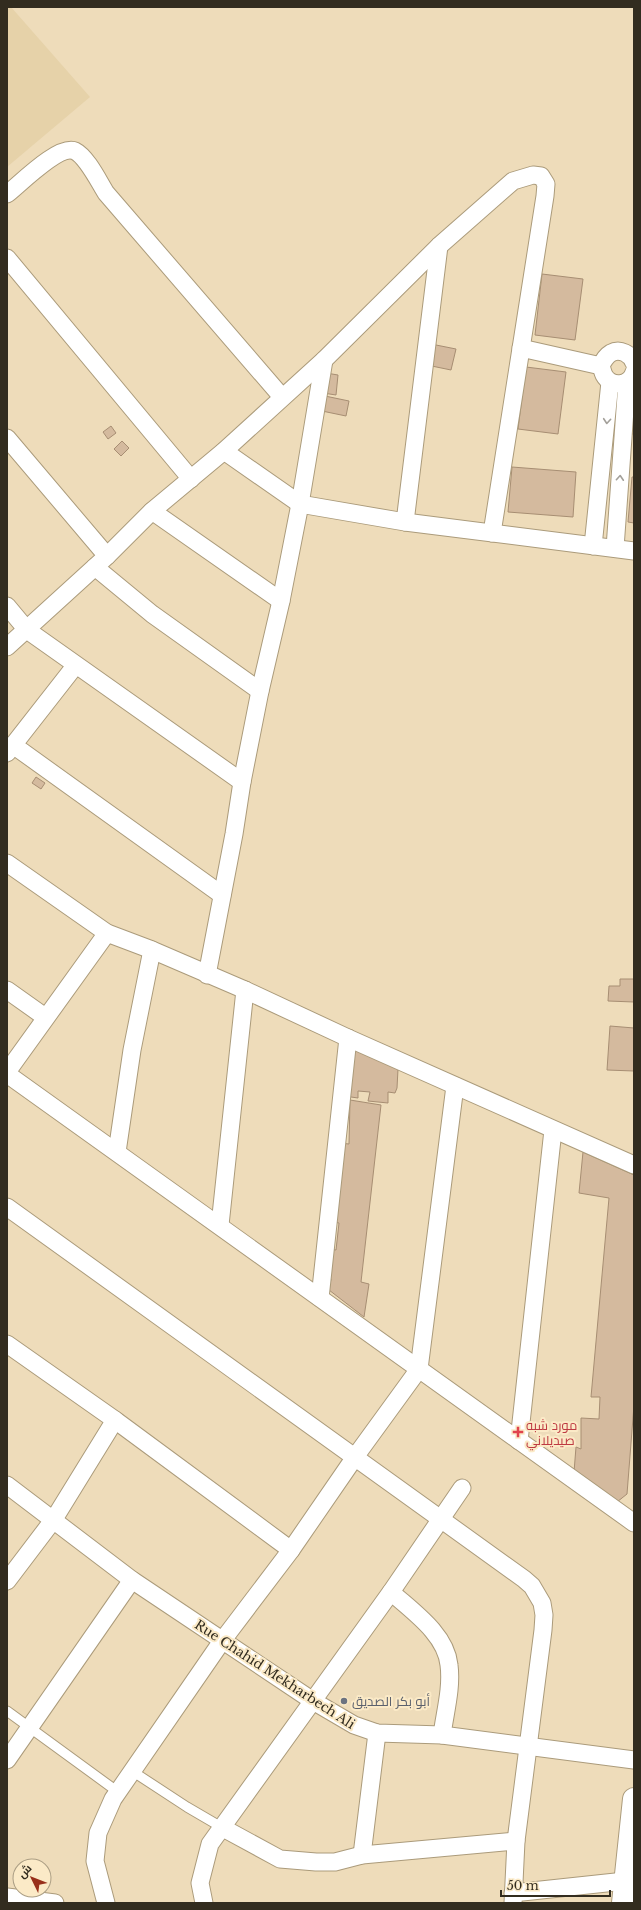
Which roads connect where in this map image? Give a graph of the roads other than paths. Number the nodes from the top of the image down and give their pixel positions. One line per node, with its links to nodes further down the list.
1 (7, 194): 9 (street)
2 (439, 246): 4 (street); 5 (street); 15 (street)
3 (7, 258): 12 (street)
4 (521, 348): 7 (street); 16 (street)
5 (324, 360): 9 (street); 13 (street)
6 (634, 363): 7 (street)
7 (601, 366): 8 (street)
8 (624, 379): 17 (street, one-way to 17); 18 (street, one-way to 8)
9 (282, 396): 11 (street)
10 (7, 438): 20 (street)
11 (224, 451): 12 (street); 13 (street)
12 (191, 480): 14 (street)
13 (300, 504): 15 (street); 21 (street)
14 (152, 511): 20 (street); 21 (street)
15 (405, 522): 16 (street)
16 (492, 533): 17 (street)
17 (594, 546): 18 (street)
18 (616, 548): 19 (street)
19 (634, 551)
20 (101, 562): 23 (street); 26 (street)
21 (282, 601): 26 (street)
22 (7, 606): 23 (street)
23 (27, 630): 24 (street); 25 (street)
24 (7, 647)
25 (76, 666): 27 (street); 28 (street)
26 (260, 691): 28 (street)
27 (10, 749): 30 (street)
28 (242, 782): 30 (street)
29 (7, 863): 31 (street)
30 (222, 894): 33 (street)
31 (107, 933): 32 (street); 36 (street)
32 (152, 950): 33 (street); 41 (street)
33 (208, 975): 35 (street)
34 (7, 990): 36 (street)
35 (245, 990): 37 (street); 44 (street)
36 (45, 1018): 38 (street)
37 (348, 1038): 39 (street); 45 (street)
38 (7, 1073): 41 (street)
39 (455, 1086): 40 (street); 47 (street)
40 (552, 1130): 42 (street); 49 (street)
41 (117, 1152): 44 (street)
42 (634, 1165)
43 (7, 1207): 50 (street)
44 (220, 1225): 45 (street)
45 (320, 1298): 47 (street)
46 (7, 1344): 48 (street)
47 (420, 1369): 49 (street); 50 (street)
48 (115, 1420): 54 (street); 56 (street)
49 (519, 1442): 55 (street)
50 (355, 1457): 53 (street); 56 (street)
51 (7, 1485): 54 (street, Rue Chahid Mekharbech Ali)
52 (462, 1488): 53 (street)
53 (441, 1517): 59 (street); 66 (street)
54 (54, 1519): 57 (street, Rue Chahid Mekharbech Ali); 58 (street)
55 (634, 1523)
56 (291, 1550): 60 (street)
57 (132, 1580): 60 (street, Rue Chahid Mekharbech Ali); 63 (street)
58 (7, 1581)
59 (391, 1592): 61 (street); 65 (street)
60 (222, 1641): 61 (street, Rue Chahid Mekharbech Ali); 69 (street)
61 (313, 1701): 64 (street, Rue Chahid Mekharbech Ali); 72 (street)
62 (7, 1711): 63 (lane)
63 (30, 1728): 67 (street); 70 (lane)
64 (377, 1733): 65 (street, Rue Chahid Mekharbech Ali); 74 (street)
65 (442, 1735): 66 (street, Rue Chahid Mekharbech Ali)
66 (527, 1747): 68 (street, Rue Chahid Mekharbech Ali); 73 (street)
67 (7, 1760)
68 (634, 1760)
69 (132, 1771): 70 (street); 72 (lane)
70 (118, 1792): 79 (street)
71 (634, 1799): 75 (main road)
72 (223, 1828): 74 (street); 80 (street)
73 (516, 1841): 74 (street); 77 (street)
74 (362, 1855)
75 (625, 1881): 77 (street); 81 (main road)
76 (7, 1897): 78 (street)
77 (513, 1898)
78 (55, 1903)
79 (106, 1903)
80 (204, 1903)
81 (622, 1903)

